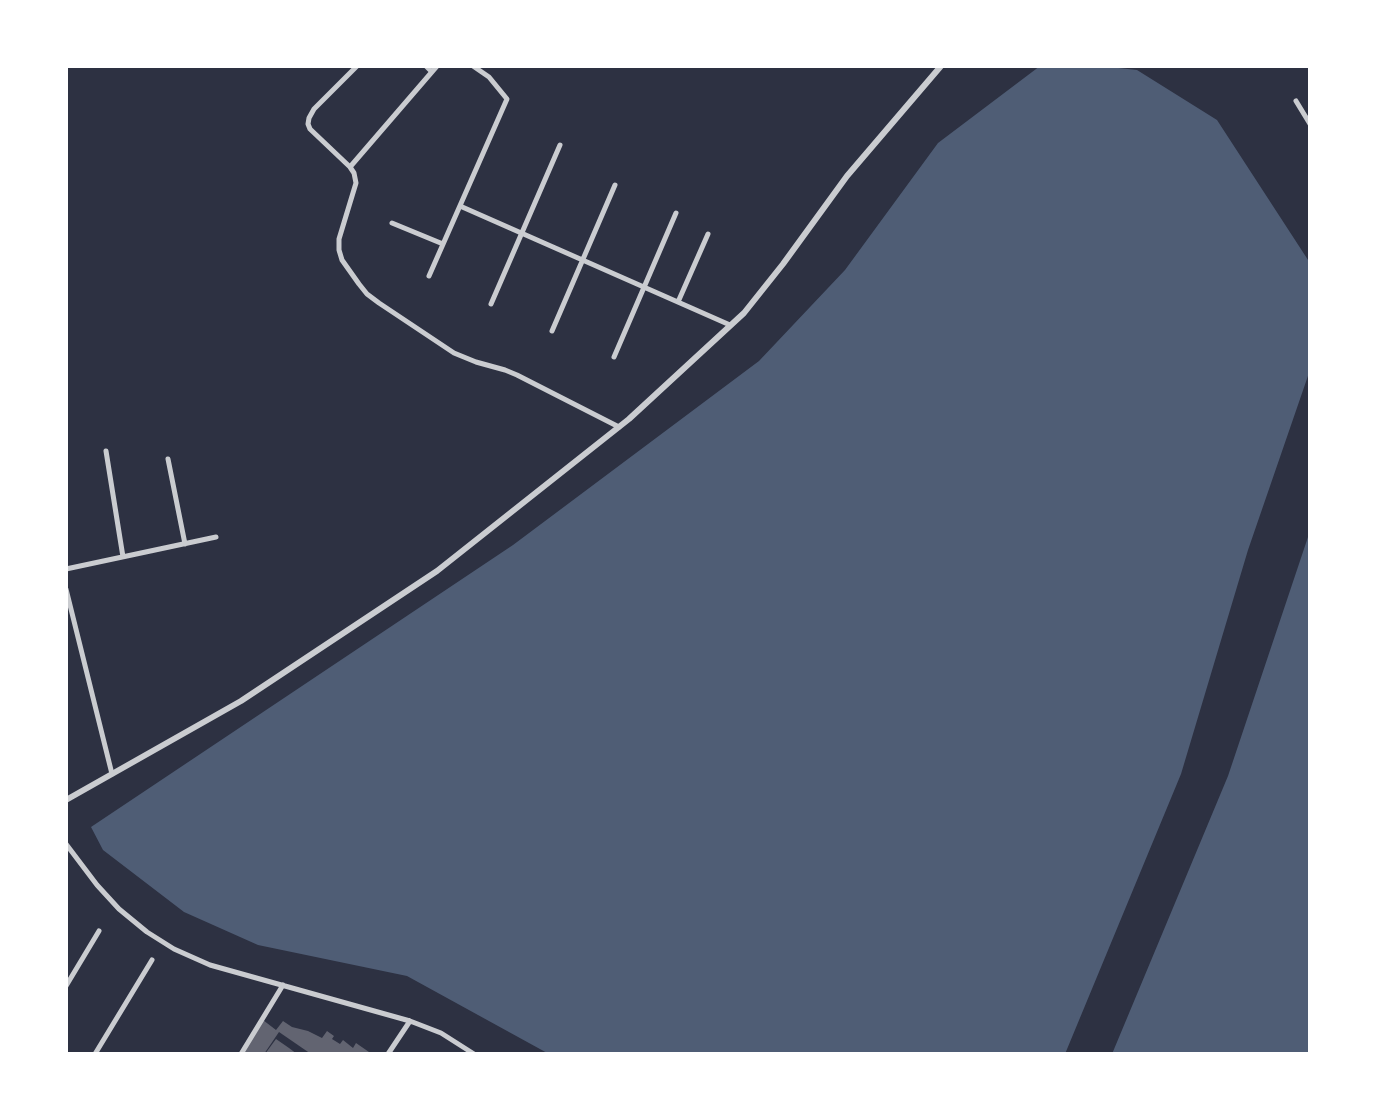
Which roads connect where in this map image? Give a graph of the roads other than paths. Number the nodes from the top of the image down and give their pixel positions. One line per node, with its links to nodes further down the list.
1 (357, 66): 10 (street)
2 (426, 66): 6 (street)
3 (437, 66): 6 (street)
4 (473, 66): 12 (street)
5 (941, 66): 23 (street)
6 (432, 72): 10 (street)
7 (1296, 101): 8 (street)
8 (1310, 124)
9 (560, 145): 15 (street)
10 (350, 167): 26 (street)
11 (615, 185): 18 (street)
12 (460, 206): 15 (street); 17 (street)
13 (676, 212): 20 (street)
14 (392, 223): 17 (street)
15 (522, 234): 18 (street); 22 (street)
16 (708, 234): 21 (street)
17 (443, 244): 19 (street)
18 (583, 260): 20 (street); 24 (street)
19 (429, 276)
20 (644, 287): 21 (street); 25 (street)
21 (678, 302): 23 (street)
22 (491, 304)
23 (730, 325): 26 (street)
24 (552, 331)
25 (614, 357)
26 (619, 427): 34 (street)
27 (106, 451): 31 (street)
28 (168, 459): 30 (street)
29 (216, 537): 30 (street)
30 (185, 544): 31 (street)
31 (123, 557): 32 (street)
32 (66, 569)
33 (66, 589): 34 (street)
34 (112, 774): 35 (street)
35 (66, 800)
36 (66, 844): 39 (street)
37 (99, 931): 40 (street)
38 (152, 960): 42 (street)
39 (283, 985): 41 (street); 43 (street)
40 (66, 986)
41 (410, 1021): 44 (street); 45 (street)
42 (95, 1054)
43 (241, 1054)
44 (388, 1054)
45 (474, 1054)

